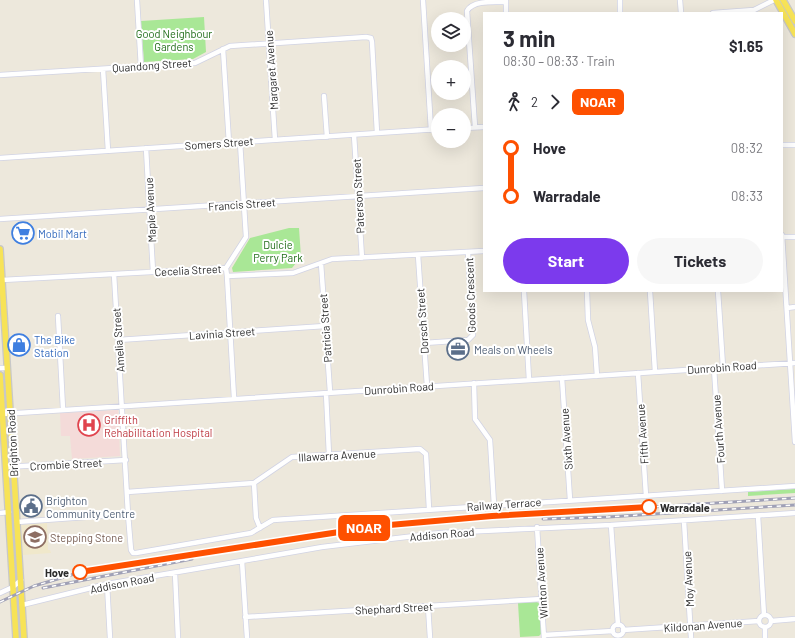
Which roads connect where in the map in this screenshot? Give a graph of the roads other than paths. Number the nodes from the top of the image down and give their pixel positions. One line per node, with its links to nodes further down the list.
1 (137, 0): 19 (street)
2 (266, 0): 17 (street, Margaret Avenue)
3 (423, 0): 26 (street)
4 (620, 0): 10 (street)
5 (680, 0): 11 (street)
6 (775, 0): 12 (street); 13 (main road)
7 (783, 0): 15 (main road)
8 (506, 1): 9 (street); 25 (street)
9 (506, 12)
10 (620, 12)
11 (681, 12)
12 (732, 12)
13 (782, 12)
14 (783, 14): 16 (main road)
15 (795, 21)
16 (795, 34)
17 (269, 44): 18 (street, Quandong Street); 27 (street, Quandong Street); 30 (street, Margaret Avenue)
18 (223, 49): 19 (street, Quandong Street); 32 (street)
19 (140, 67): 20 (street, Quandong Street)
20 (103, 69): 21 (street, Quandong Street); 36 (street)
21 (0, 75)
22 (324, 96): 29 (street)
23 (483, 126): 25 (street)
24 (471, 127): 25 (street)
25 (475, 127)
26 (431, 130): 27 (street, Somers Street)
27 (377, 133): 28 (street, Somers Street)
28 (354, 135): 29 (street, Somers Street); 39 (street, Paterson Street)
29 (327, 137): 30 (street, Somers Street)
30 (275, 140): 31 (street, Somers Street)
31 (240, 142): 32 (street, Somers Street); 40 (street)
32 (229, 143): 35 (street, Somers Street)
33 (795, 145): 34 (street)
34 (783, 146)
35 (146, 148): 36 (street, Somers Street); 41 (street, Maple Avenue)
36 (108, 151): 37 (street, Somers Street)
37 (0, 158)
38 (483, 188): 39 (street, Francis Street)
39 (358, 196): 40 (street, Francis Street); 50 (street, Paterson Street)
40 (244, 204): 41 (street, Francis Street); 53 (street)
41 (150, 210): 42 (street, Francis Street); 54 (street, Maple Avenue)
42 (0, 219)
43 (783, 236): 44 (street)
44 (795, 237)
45 (0, 249): 52 (main road, Brighton Road)
46 (783, 250): 63 (street)
47 (483, 251): 48 (street, Cecelia Street)
48 (468, 252): 49 (street, Cecelia Street); 69 (street, Goods Crescent)
49 (418, 255): 50 (street, Cecelia Street); 69 (street, Dorsch Street)
50 (362, 258): 51 (street, Cecelia Street)
51 (321, 263): 56 (street, Cecelia Street); 66 (street, Patricia Street)
52 (0, 265): 57 (main road, Brighton Road)
53 (226, 268): 54 (street, Cecelia Street); 56 (street, Cecelia Street)
54 (153, 272): 55 (street, Cecelia Street)
55 (114, 274): 57 (street, Cecelia Street); 68 (street, Amelia Street)
56 (227, 276): 67 (street)
57 (2, 280): 65 (main road, Brighton Road)
58 (524, 292): 80 (street)
59 (587, 292): 78 (street)
60 (650, 292): 75 (street)
61 (718, 292): 71 (street)
62 (795, 307): 63 (street)
63 (787, 308): 70 (street)
64 (58, 316): 86 (street)
65 (2, 326): 73 (main road, Brighton Road)
66 (325, 326): 67 (street, Lavinia Street); 83 (street, Patricia Street)
67 (230, 333): 68 (street, Lavinia Street); 84 (street)
68 (118, 340): 85 (street, Amelia Street)
69 (424, 343): 82 (street, Dorsch Street)
70 (793, 363): 71 (street, Dunrobin Road); 91 (street)
71 (723, 367): 74 (street, Dunrobin Road)
72 (0, 368): 73 (street)
73 (7, 368): 87 (main road, Brighton Road)
74 (714, 368): 75 (street, Dunrobin Road); 98 (street, Fourth Avenue)
75 (655, 372): 76 (street, Dunrobin Road)
76 (638, 373): 78 (street, Dunrobin Road); 100 (street, Fifth Avenue)
77 (0, 375): 88 (main road, Brighton Road)
78 (597, 376): 79 (street, Dunrobin Road)
79 (562, 378): 80 (street, Dunrobin Road); 101 (street, Sixth Avenue)
80 (530, 380): 81 (street, Dunrobin Road)
81 (474, 383): 82 (street, Dunrobin Road); 102 (street)
82 (427, 386): 83 (street, Dunrobin Road)
83 (328, 392): 84 (street, Dunrobin Road); 92 (street, Patricia Street)
84 (234, 398): 85 (street, Dunrobin Road)
85 (122, 405): 86 (street, Dunrobin Road); 93 (street, Amelia Street)
86 (63, 410): 87 (street, Dunrobin Road)
87 (11, 413): 88 (street, Dunrobin Road); 89 (main road, Brighton Road)
88 (2, 414): 90 (main road, Brighton Road)
89 (12, 435): 90 (street); 94 (main road, Brighton Road)
90 (2, 436): 95 (main road, Brighton Road)
91 (795, 442)
92 (329, 455): 96 (street, Illawarra Avenue); 103 (street, Illawarra Avenue)
93 (126, 460): 94 (street, Crombie Street); 99 (street, Amelia Street)
94 (13, 467): 95 (street, Crombie Street); 110 (main road, Brighton Road)
95 (6, 468): 104 (main road, Brighton Road)
96 (254, 483): 99 (street); 113 (street)
97 (795, 486): 98 (street, Railway Terrace)
98 (722, 491): 100 (street, Railway Terrace)
99 (127, 492): 107 (street, Amelia Street)
100 (646, 496): 101 (street, Railway Terrace)
101 (570, 500): 102 (street, Railway Terrace)
102 (494, 505): 103 (street, Railway Terrace)
103 (429, 509): 113 (street, Railway Terrace)
104 (9, 512): 105 (street); 118 (main road, Brighton Road)
105 (0, 513)
106 (795, 513): 108 (street, Addison Road)
107 (128, 514): 110 (street); 113 (street, Railway Terrace)
108 (758, 516): 109 (street, Addison Road); 123 (street)
109 (684, 521): 111 (street, Addison Road); 129 (street, Moy Avenue)
110 (17, 522): 116 (main road, Brighton Road)
111 (612, 525): 112 (street, Addison Road); 128 (street)
112 (537, 527): 114 (street, Addison Road); 120 (street, Winton Avenue)
113 (260, 528)
114 (242, 561): 115 (street, Addison Road); 124 (street)
115 (175, 573): 117 (street, Addison Road); 138 (street)
116 (21, 580): 118 (street); 121 (main road, Brighton Road)
117 (107, 584): 121 (street, Addison Road); 137 (street)
118 (13, 587): 119 (street); 135 (main road, Brighton Road)
119 (0, 593)
120 (542, 599): 122 (street, Shephard Street); 133 (street, Winton Avenue)
121 (22, 605): 136 (main road, Brighton Road)
122 (428, 606): 124 (street, Shephard Street); 140 (street)
123 (764, 615): 126 (street); 127 (street)
124 (245, 617): 139 (street)
125 (795, 619): 127 (street)
126 (759, 621): 129 (street, Kildonan Avenue); 130 (street)
127 (771, 621): 130 (street)
128 (618, 625): 131 (street); 132 (street)
129 (690, 626): 131 (street, Kildonan Avenue); 141 (street, Moy Avenue)
130 (765, 627): 142 (street)
131 (623, 630): 134 (street)
132 (613, 631): 133 (street); 134 (street)
133 (544, 636)
134 (619, 637)
135 (16, 638)
136 (24, 638)
137 (110, 638)
138 (178, 638)
139 (247, 638)
140 (430, 638)
141 (691, 638)
142 (766, 638)

